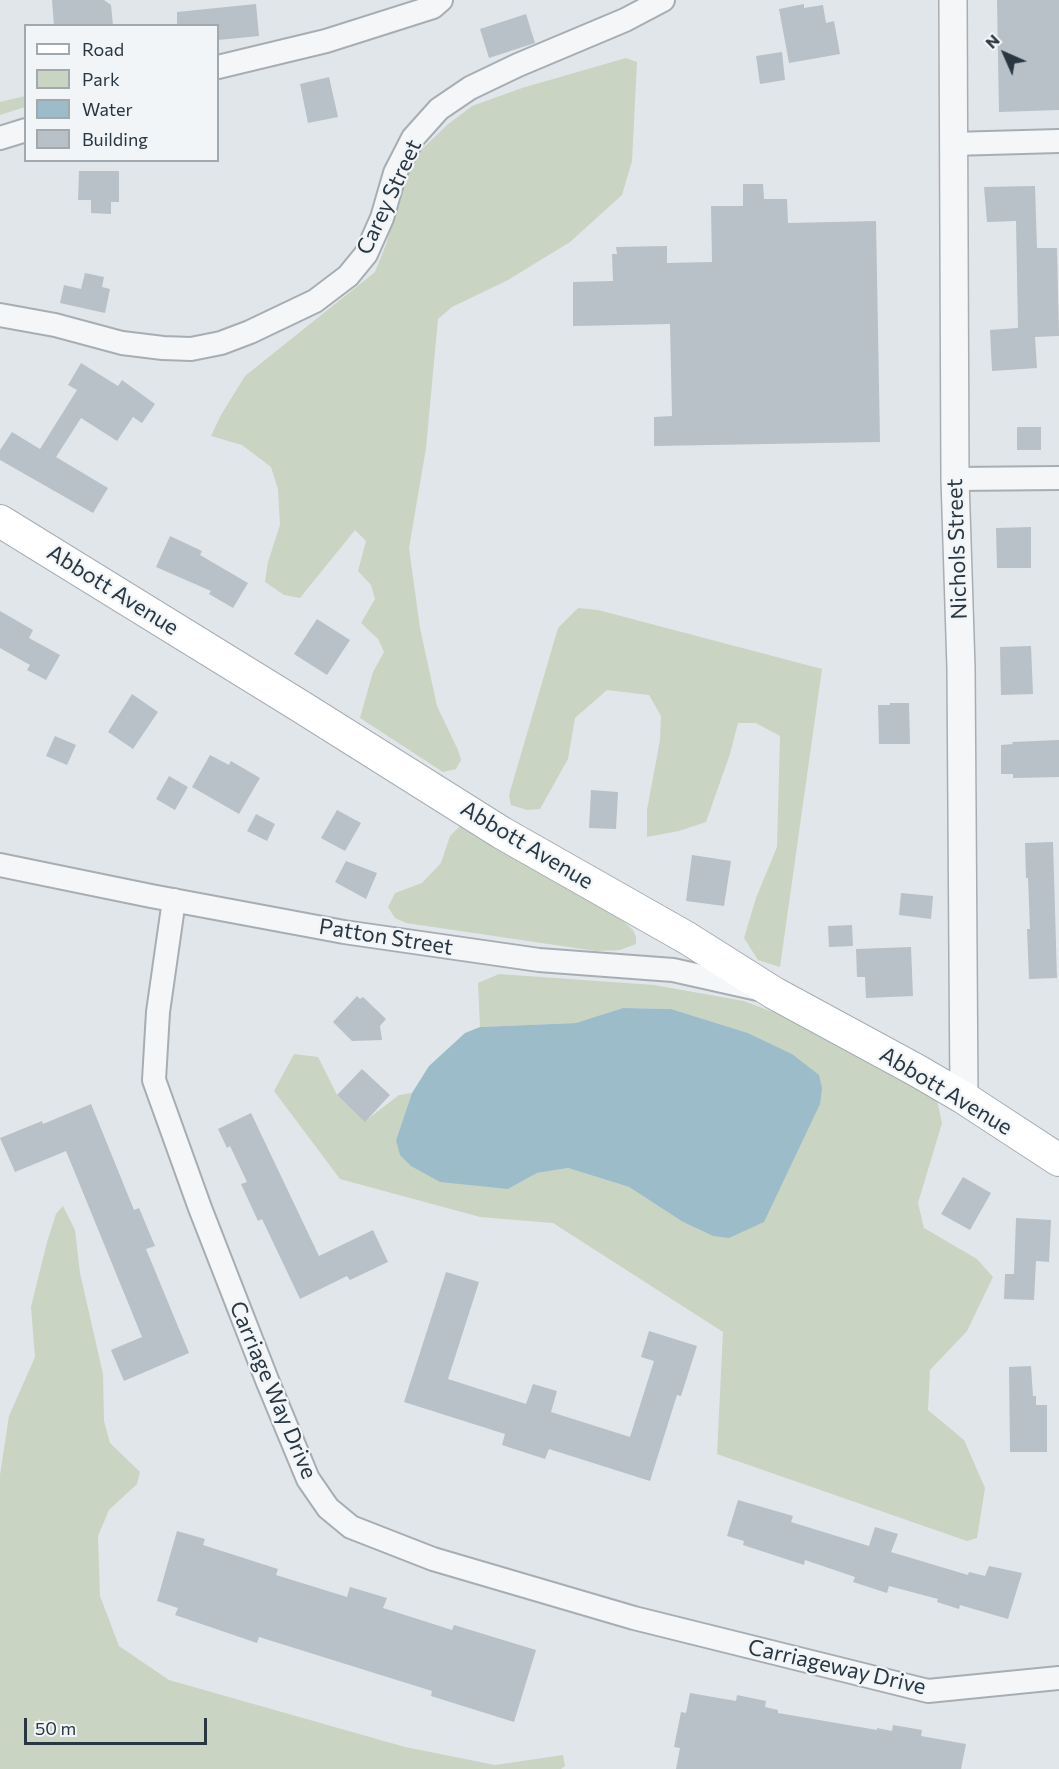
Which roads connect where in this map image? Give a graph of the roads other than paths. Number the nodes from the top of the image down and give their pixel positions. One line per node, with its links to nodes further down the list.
1 (441, 0): 4 (street)
2 (663, 0): 9 (street, Carey Street)
3 (952, 0): 8 (street, Nichols Street)
4 (219, 67)
5 (24, 131): 6 (street)
6 (0, 138)
7 (1059, 141): 8 (street)
8 (952, 144): 11 (street, Nichols Street)
9 (0, 315)
10 (1059, 478): 11 (street)
11 (955, 479): 16 (street, Nichols Street)
12 (0, 521): 15 (main road, Abbott Avenue)
13 (0, 865): 14 (street, Patton Street)
14 (174, 900): 15 (street, Patton Street); 18 (street, Carriage Way Drive)
15 (774, 993): 16 (main road, Abbott Avenue)
16 (964, 1098): 17 (main road, Abbott Avenue)
17 (1059, 1160)
18 (687, 1631): 19 (street, Carriageway Drive)
19 (1059, 1678)

